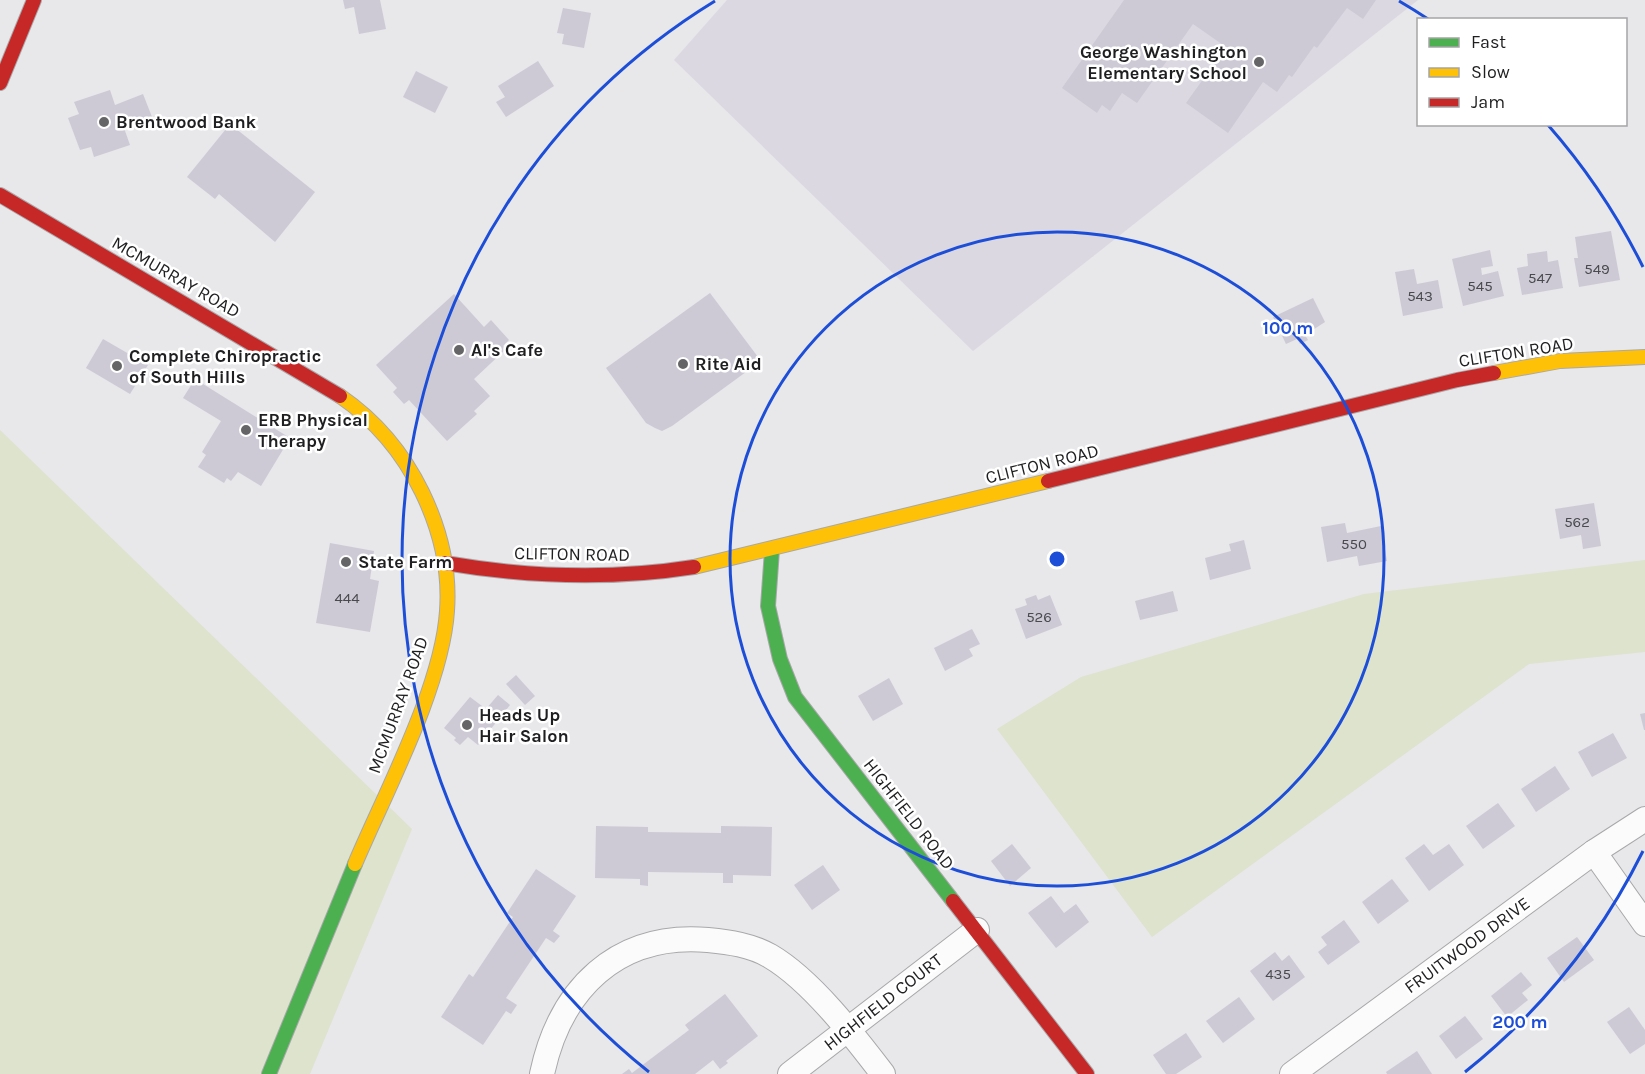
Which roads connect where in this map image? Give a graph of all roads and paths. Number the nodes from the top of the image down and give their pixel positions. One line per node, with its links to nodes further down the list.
1 (34, 0): 2 (main road)
2 (0, 83)
3 (0, 195): 6 (main road, MCMURRAY ROAD)
4 (1645, 357): 5 (main road, CLIFTON ROAD)
5 (772, 550): 6 (main road, CLIFTON ROAD); 10 (main road, HIGHFIELD ROAD)
6 (445, 563): 12 (main road, MCMURRAY ROAD)
7 (1645, 819): 8 (street, FRUITWOOD DRIVE)
8 (1594, 852): 9 (street); 17 (street, FRUITWOOD DRIVE)
9 (1645, 924)
10 (976, 930): 11 (street, HIGHFIELD COURT); 16 (main road, HIGHFIELD ROAD)
11 (848, 1029): 13 (street); 14 (street, HIGHFIELD COURT); 15 (street)
12 (269, 1074)
13 (542, 1074)
14 (790, 1074)
15 (883, 1074)
16 (1087, 1074)
17 (1292, 1074)

